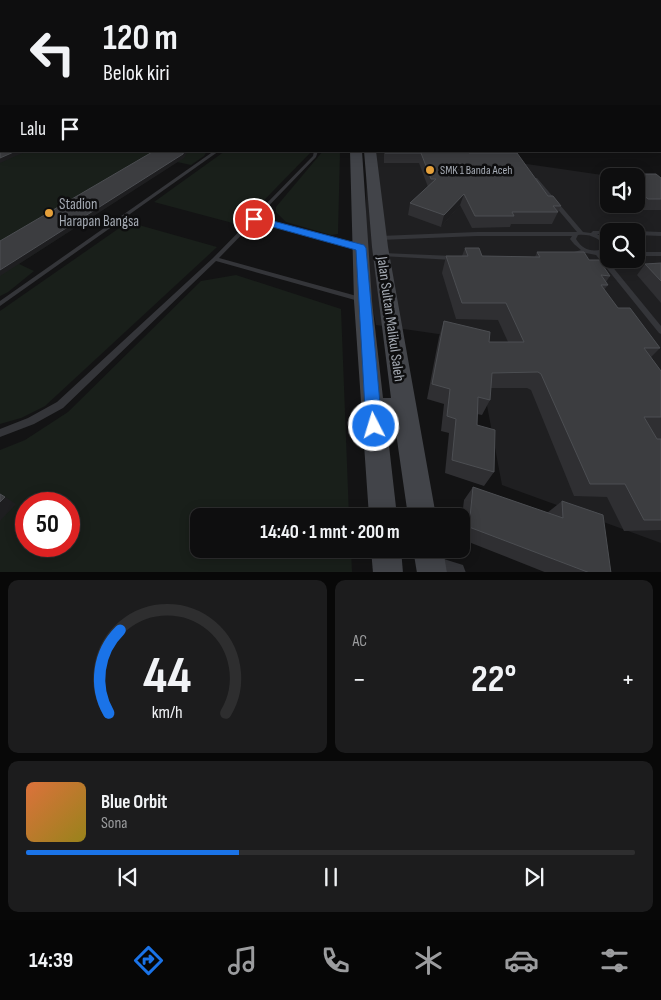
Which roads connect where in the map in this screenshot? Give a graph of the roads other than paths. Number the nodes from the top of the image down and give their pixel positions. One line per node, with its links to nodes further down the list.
1 (214, 152): 22 (lane)
2 (316, 152): 5 (lane)
3 (363, 155): 11 (main road, Jalan Sultan Malikul Saleh); 12 (main road, Jalan Sultan Malikul Saleh)
4 (533, 176): 8 (lane)
5 (254, 219): 12 (lane); 19 (lane)
6 (600, 233): 8 (lane)
7 (645, 233): 9 (lane)
8 (581, 234): 10 (lane); 11 (lane); 13 (lane)
9 (661, 234)
10 (600, 238)
11 (380, 246): 18 (lane); 25 (main road, Jalan Sultan Malikul Saleh)
12 (361, 248): 21 (main road, Jalan Sultan Malikul Saleh)
13 (586, 251): 14 (lane); 15 (lane)
14 (600, 252)
15 (568, 254)
16 (645, 254): 17 (lane)
17 (661, 254)
18 (463, 258)
19 (215, 259): 21 (lane); 26 (lane)
20 (616, 268): 23 (lane)
21 (363, 301): 24 (main road, Jalan Sultan Malikul Saleh)
22 (0, 304)
23 (661, 331)
24 (372, 408): 25 (main road); 27 (main road, Jalan Sultan Malikul Saleh)
25 (404, 409): 28 (main road, Jalan Sultan Malikul Saleh)
26 (0, 433)
27 (382, 508)
28 (421, 508)
29 (387, 558): 30 (main road)
30 (388, 572)

